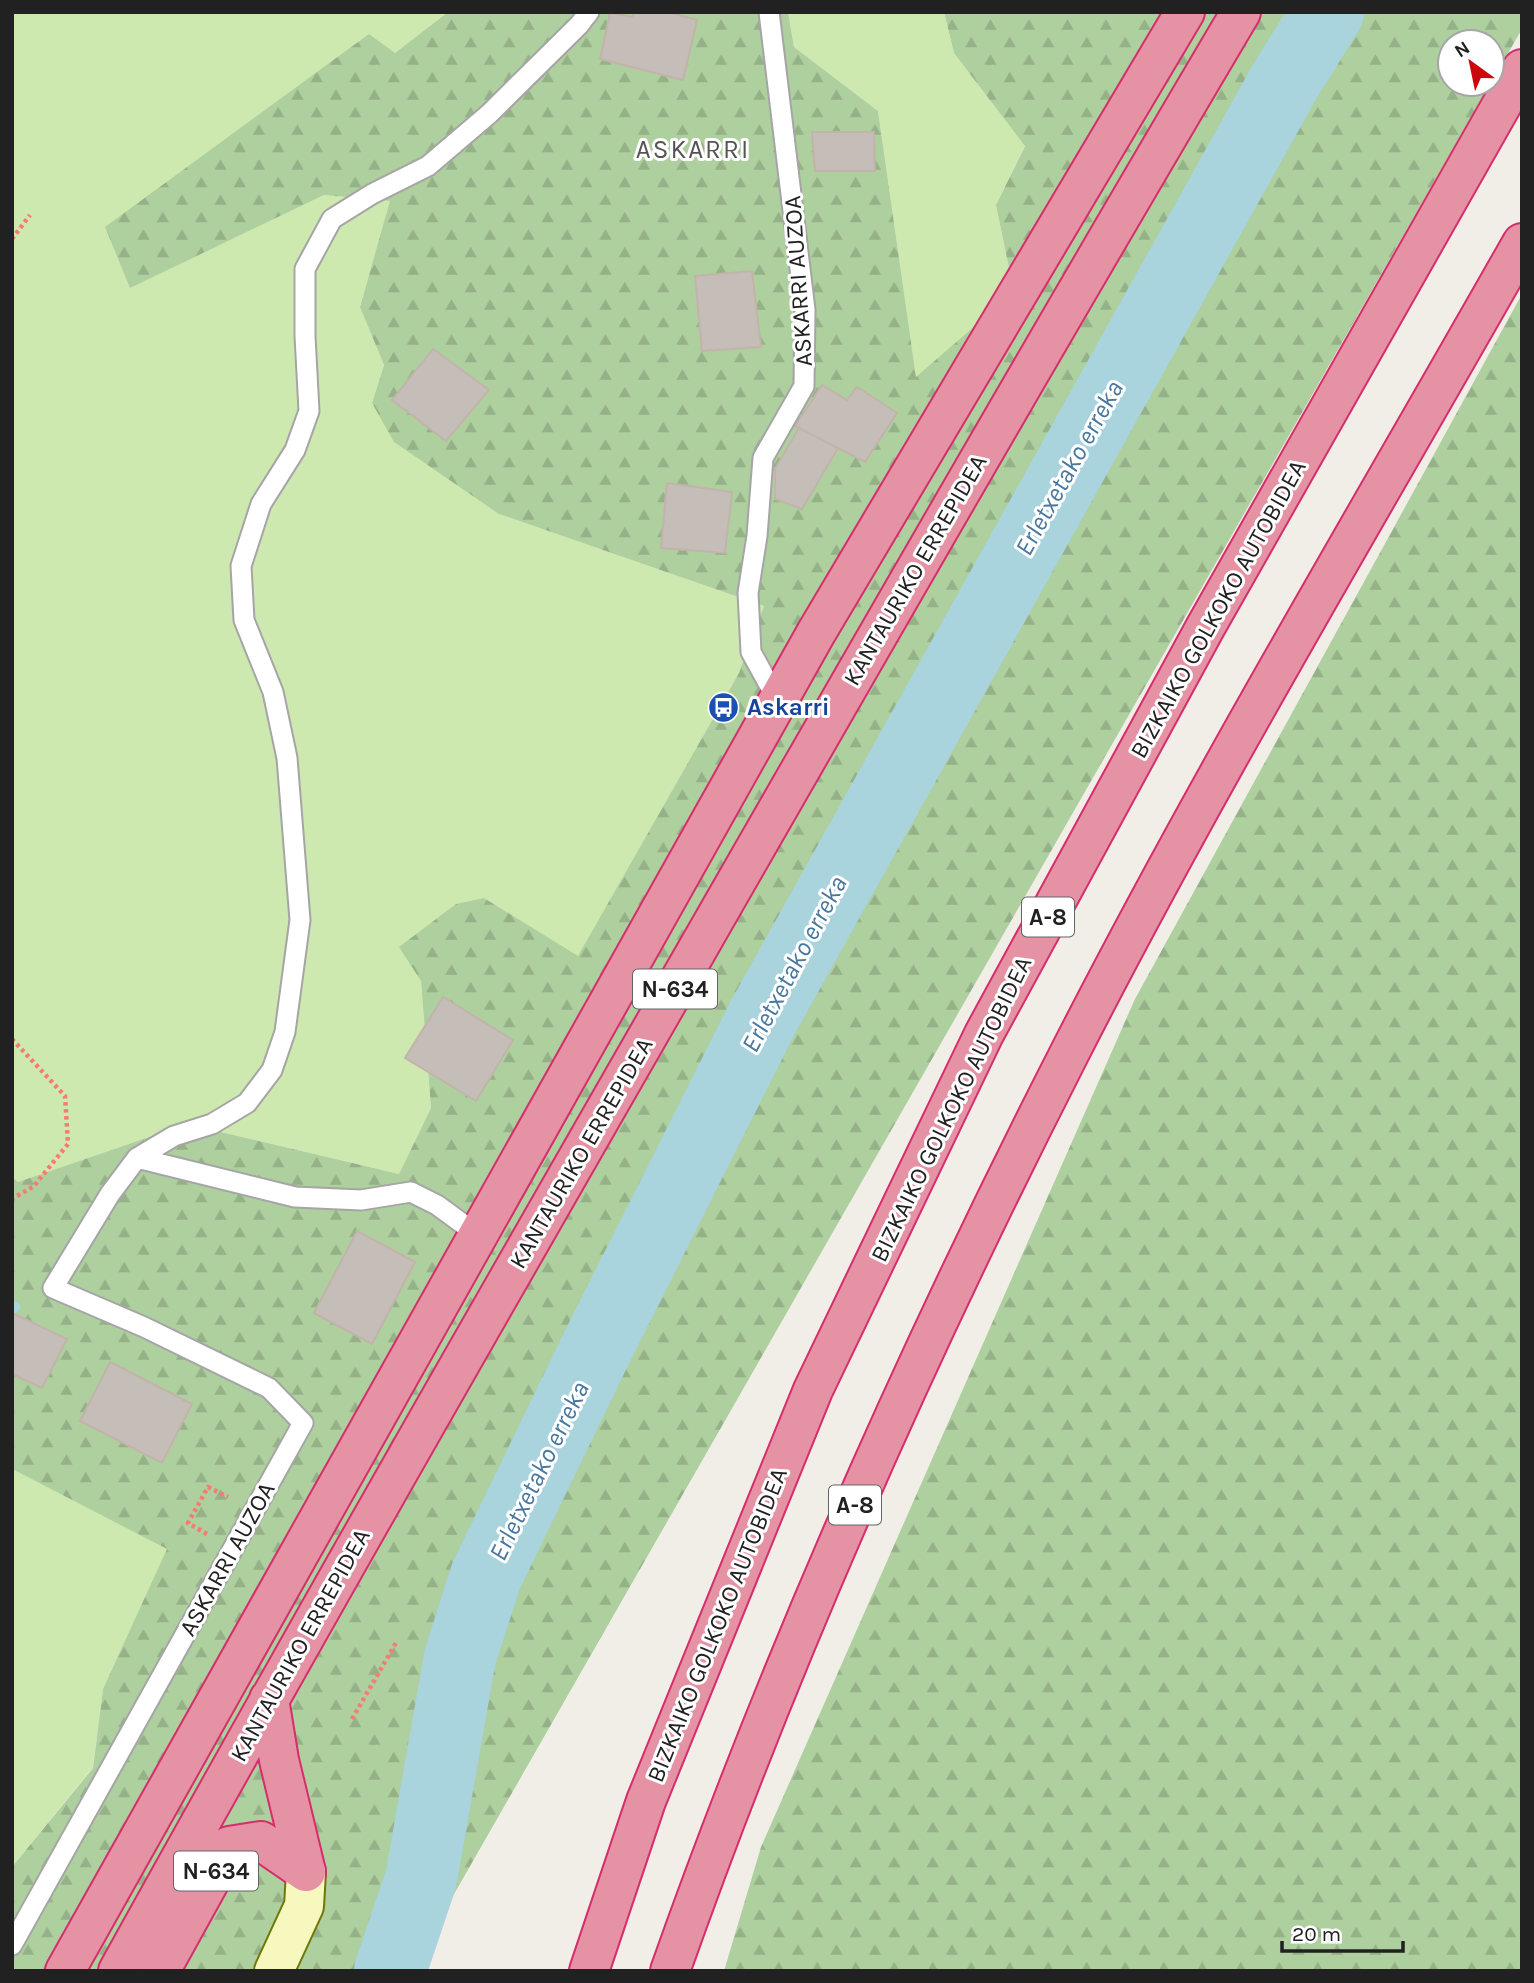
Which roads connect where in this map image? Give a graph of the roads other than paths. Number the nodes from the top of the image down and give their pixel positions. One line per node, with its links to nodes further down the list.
1 (589, 12): 8 (lane)
2 (769, 12): 7 (lane, ASKARRI AUZOA)
3 (1185, 12): 7 (highway, KANTAURIKO ERREPIDEA / N-634)
4 (1241, 12): 10 (highway, KANTAURIKO ERREPIDEA / N-634)
5 (1522, 69): 17 (highway, BIZKAIKO GOLKOKO AUTOBIDEA / A-8)
6 (1522, 243): 18 (highway, A-8)
7 (778, 701): 9 (highway, KANTAURIKO ERREPIDEA / N-634)
8 (137, 1158): 9 (lane); 12 (lane, ASKARRI AUZOA)
9 (478, 1235): 13 (highway, KANTAURIKO ERREPIDEA / N-634)
10 (269, 1699): 11 (highway); 14 (highway, KANTAURIKO ERREPIDEA / N-634)
11 (306, 1872): 15 (highway, N-634); 16 (street)
12 (12, 1945)
13 (65, 1971)
14 (118, 1971)
15 (160, 1971)
16 (274, 1971)
17 (589, 1971)
18 (670, 1971)

